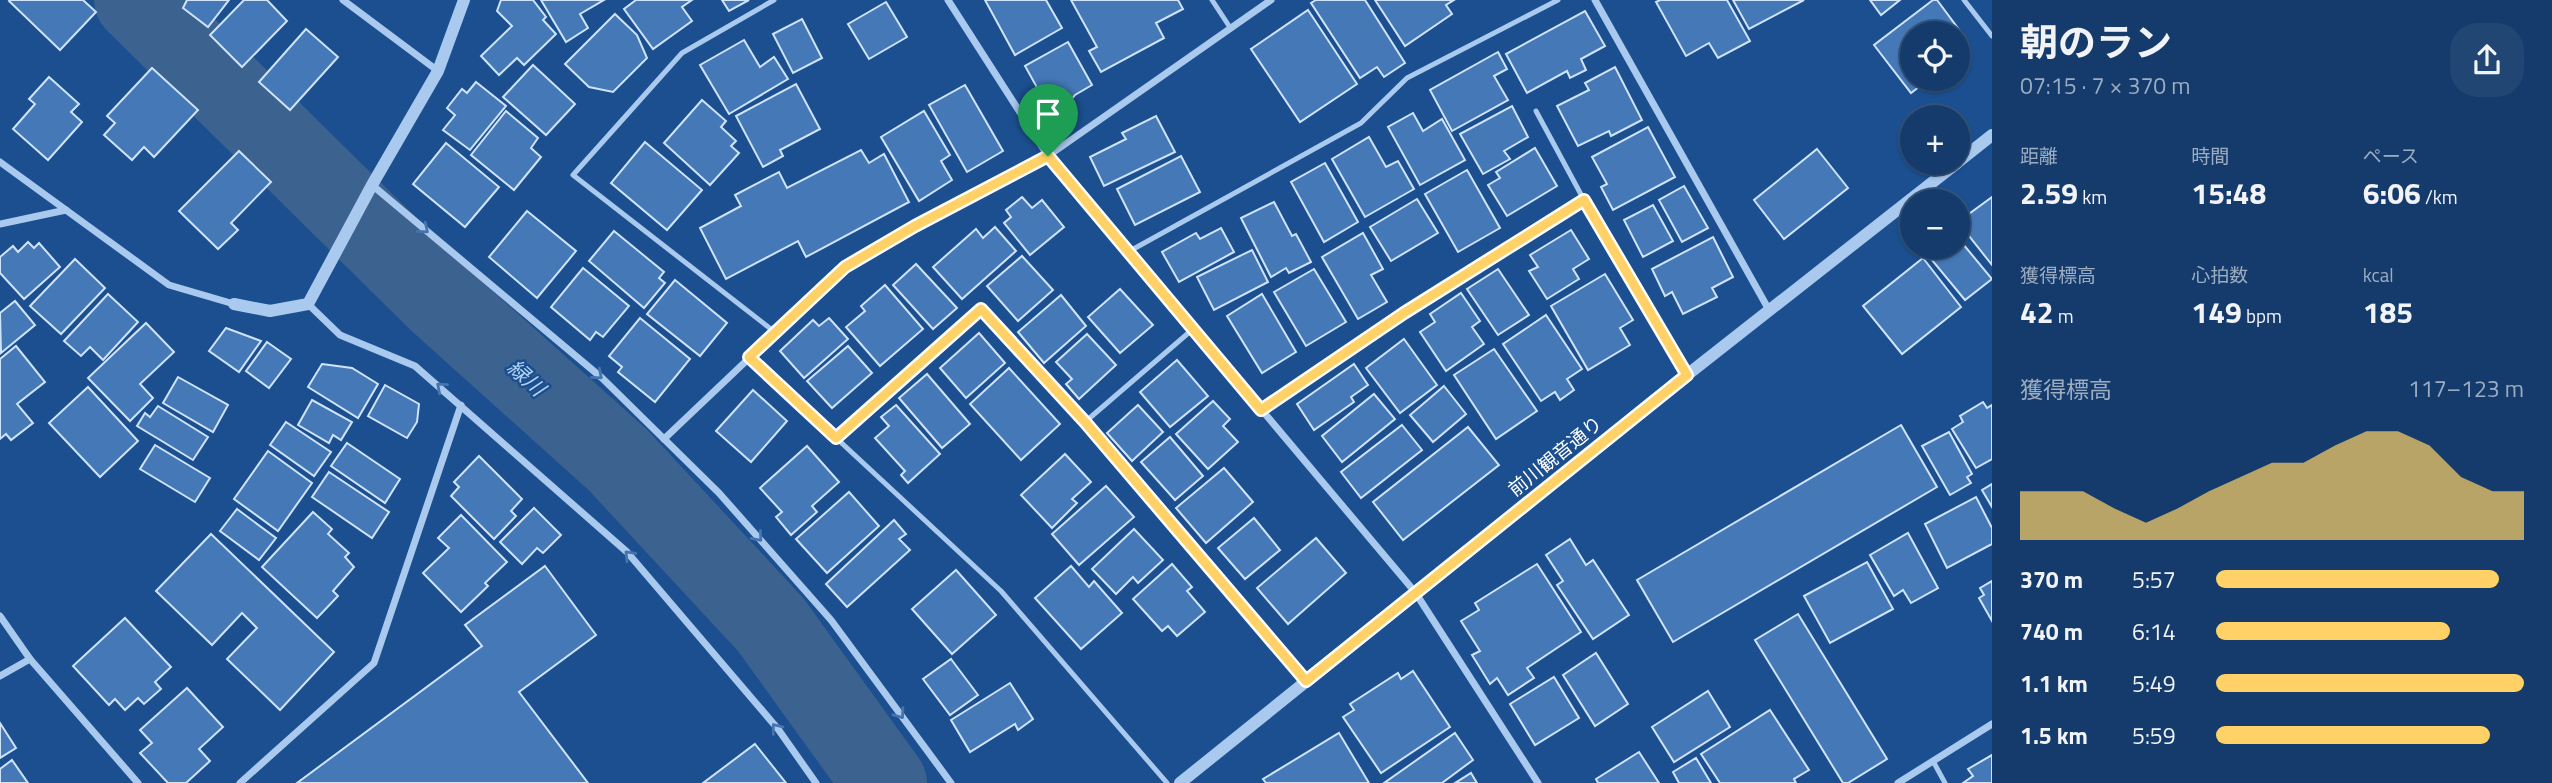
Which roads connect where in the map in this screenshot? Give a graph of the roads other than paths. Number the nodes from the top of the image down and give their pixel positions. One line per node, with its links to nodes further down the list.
1 (343, 0): 12 (street)
2 (464, 0): 12 (street)
3 (774, 0): 28 (lane)
4 (948, 0): 16 (street)
5 (1212, 0): 10 (lane)
6 (1271, 0): 10 (street)
7 (1558, 0): 23 (lane)
8 (1595, 0): 26 (street)
9 (1964, 0): 11 (lane)
10 (1231, 29): 16 (street)
11 (1992, 36)
12 (438, 71): 19 (street)
13 (1536, 111): 20 (lane)
14 (1992, 135): 15 (street, 前川観音通り)
15 (1970, 152)
16 (1048, 156): 23 (street); 28 (street)
17 (0, 162): 21 (street)
18 (1941, 175): 26 (street, 前川観音通り)
19 (372, 184): 25 (street); 35 (street, one-way to 35)
20 (1584, 200): 30 (lane); 32 (lane)
21 (66, 210): 22 (street); 24 (street)
22 (0, 224)
23 (1128, 252): 27 (street)
24 (234, 304): 25 (street)
25 (308, 304): 31 (street, one-way to 25)
26 (1769, 310): 30 (street, 前川観音通り)
27 (1193, 329): 32 (street); 33 (lane)
28 (776, 332): 29 (street)
29 (749, 357): 34 (lane); 35 (street)
30 (1687, 375): 36 (street, 前川観音通り)
31 (461, 405): 44 (street); 45 (street, one-way to 31)
32 (1261, 410): 36 (street)
33 (1085, 422): 34 (lane); 40 (lane)
34 (836, 438): 47 (lane)
35 (664, 439): 46 (street, one-way to 46)
36 (1415, 592): 40 (street, 前川観音通り); 49 (street)
37 (0, 616): 38 (street)
38 (30, 659): 39 (street); 43 (street)
39 (0, 676)
40 (1306, 681): 48 (street, 前川観音通り)
41 (1992, 724): 42 (street)
42 (1933, 761): 50 (street); 51 (lane)
43 (138, 783)
44 (240, 783)
45 (816, 783)
46 (951, 783)
47 (1167, 783)
48 (1180, 783)
49 (1538, 783)
50 (1898, 783)
51 (1945, 783)

